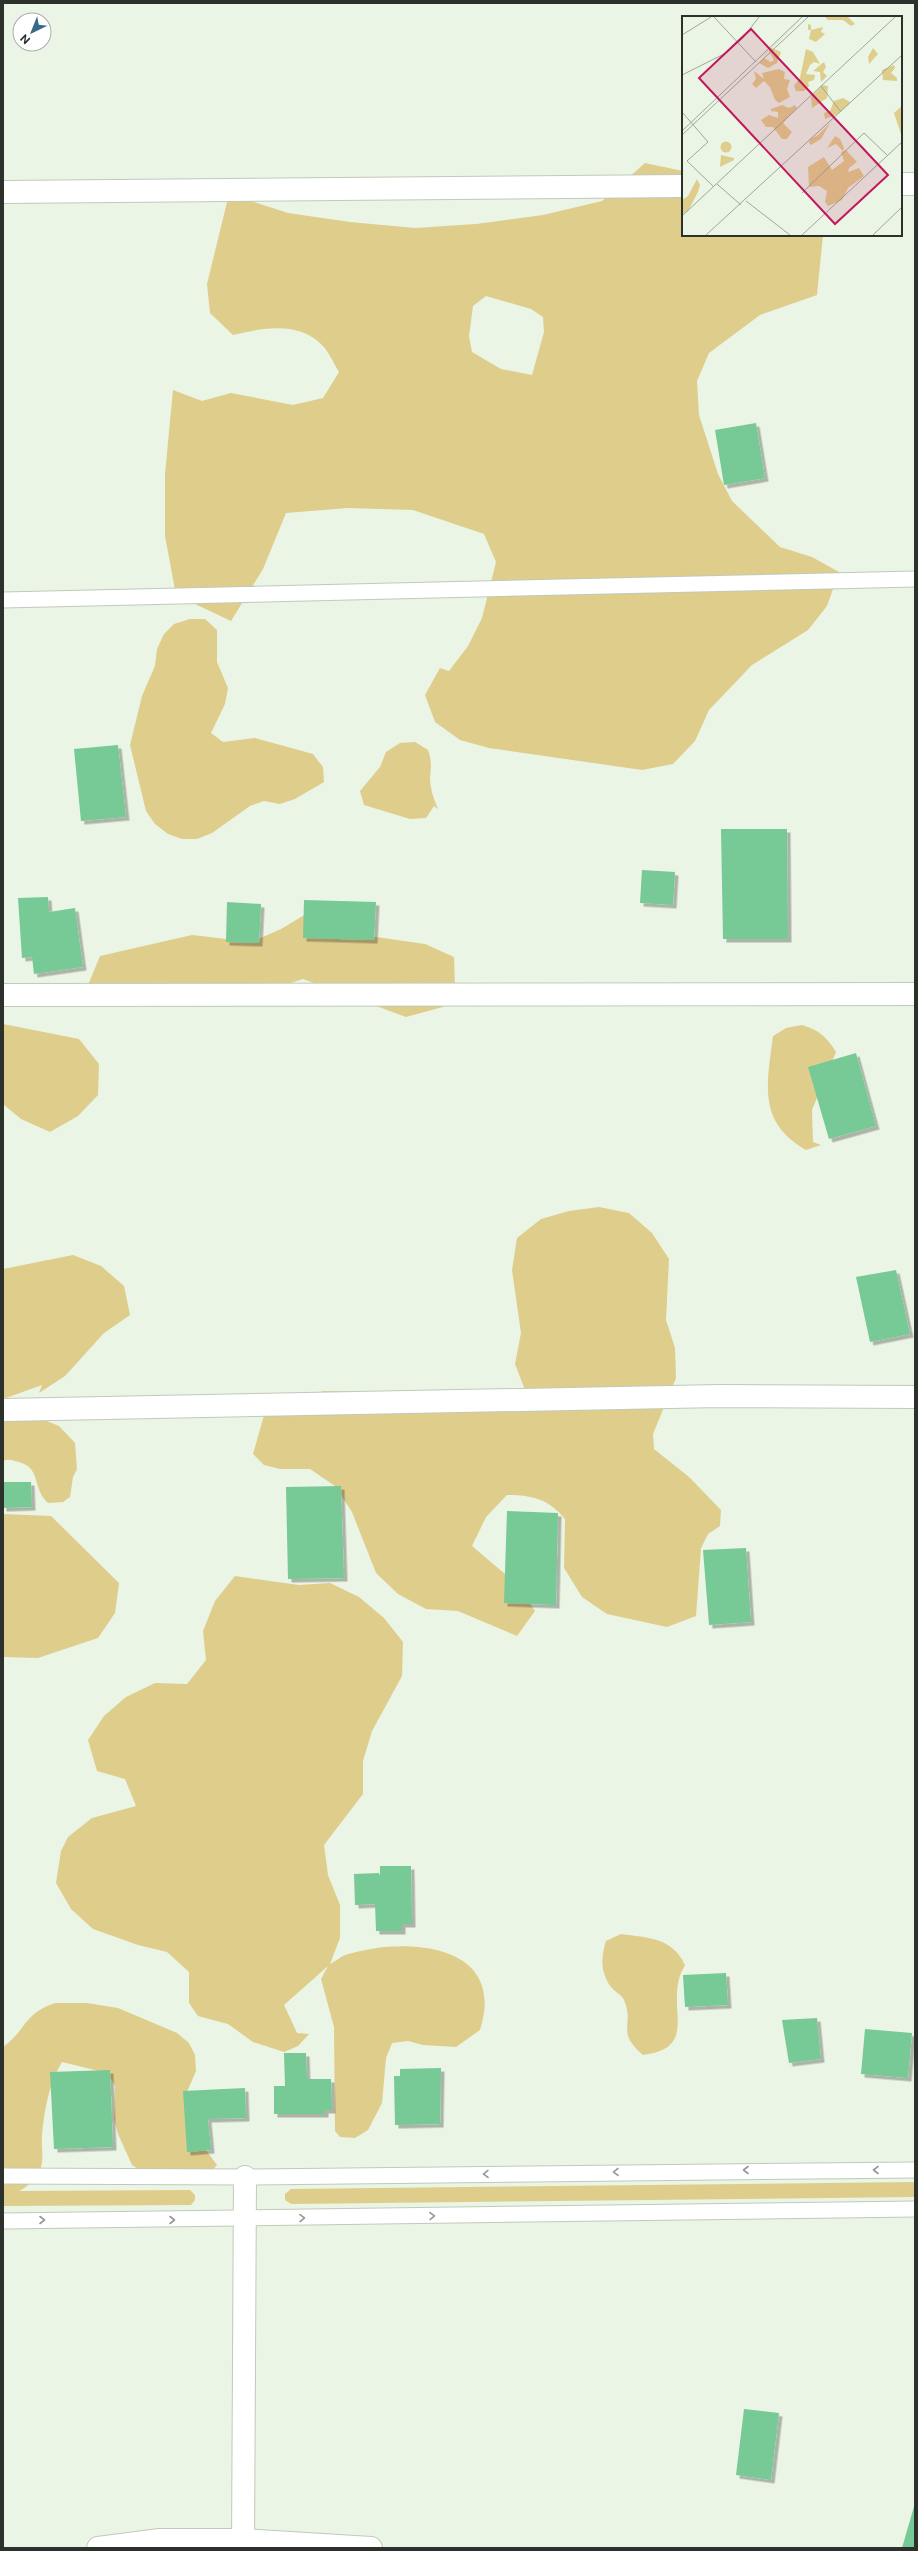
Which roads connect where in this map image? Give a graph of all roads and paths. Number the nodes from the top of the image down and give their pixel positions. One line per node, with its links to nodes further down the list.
1 (902, 184): 2 (street)
2 (915, 184)
3 (682, 186): 4 (street)
4 (3, 192)
5 (915, 580): 6 (lane)
6 (3, 600)
7 (915, 994): 8 (street)
8 (3, 995)
9 (915, 1396): 10 (street)
10 (3, 1410)
11 (915, 2170): 13 (lane, one-way to 13)
12 (3, 2176): 13 (lane)
13 (245, 2177): 15 (street)
14 (915, 2209): 15 (lane, one-way to 14)
15 (244, 2219): 16 (lane, one-way to 15); 17 (street)
16 (3, 2221)
17 (243, 2544): 18 (street); 19 (street)
18 (98, 2548)
19 (371, 2548)

